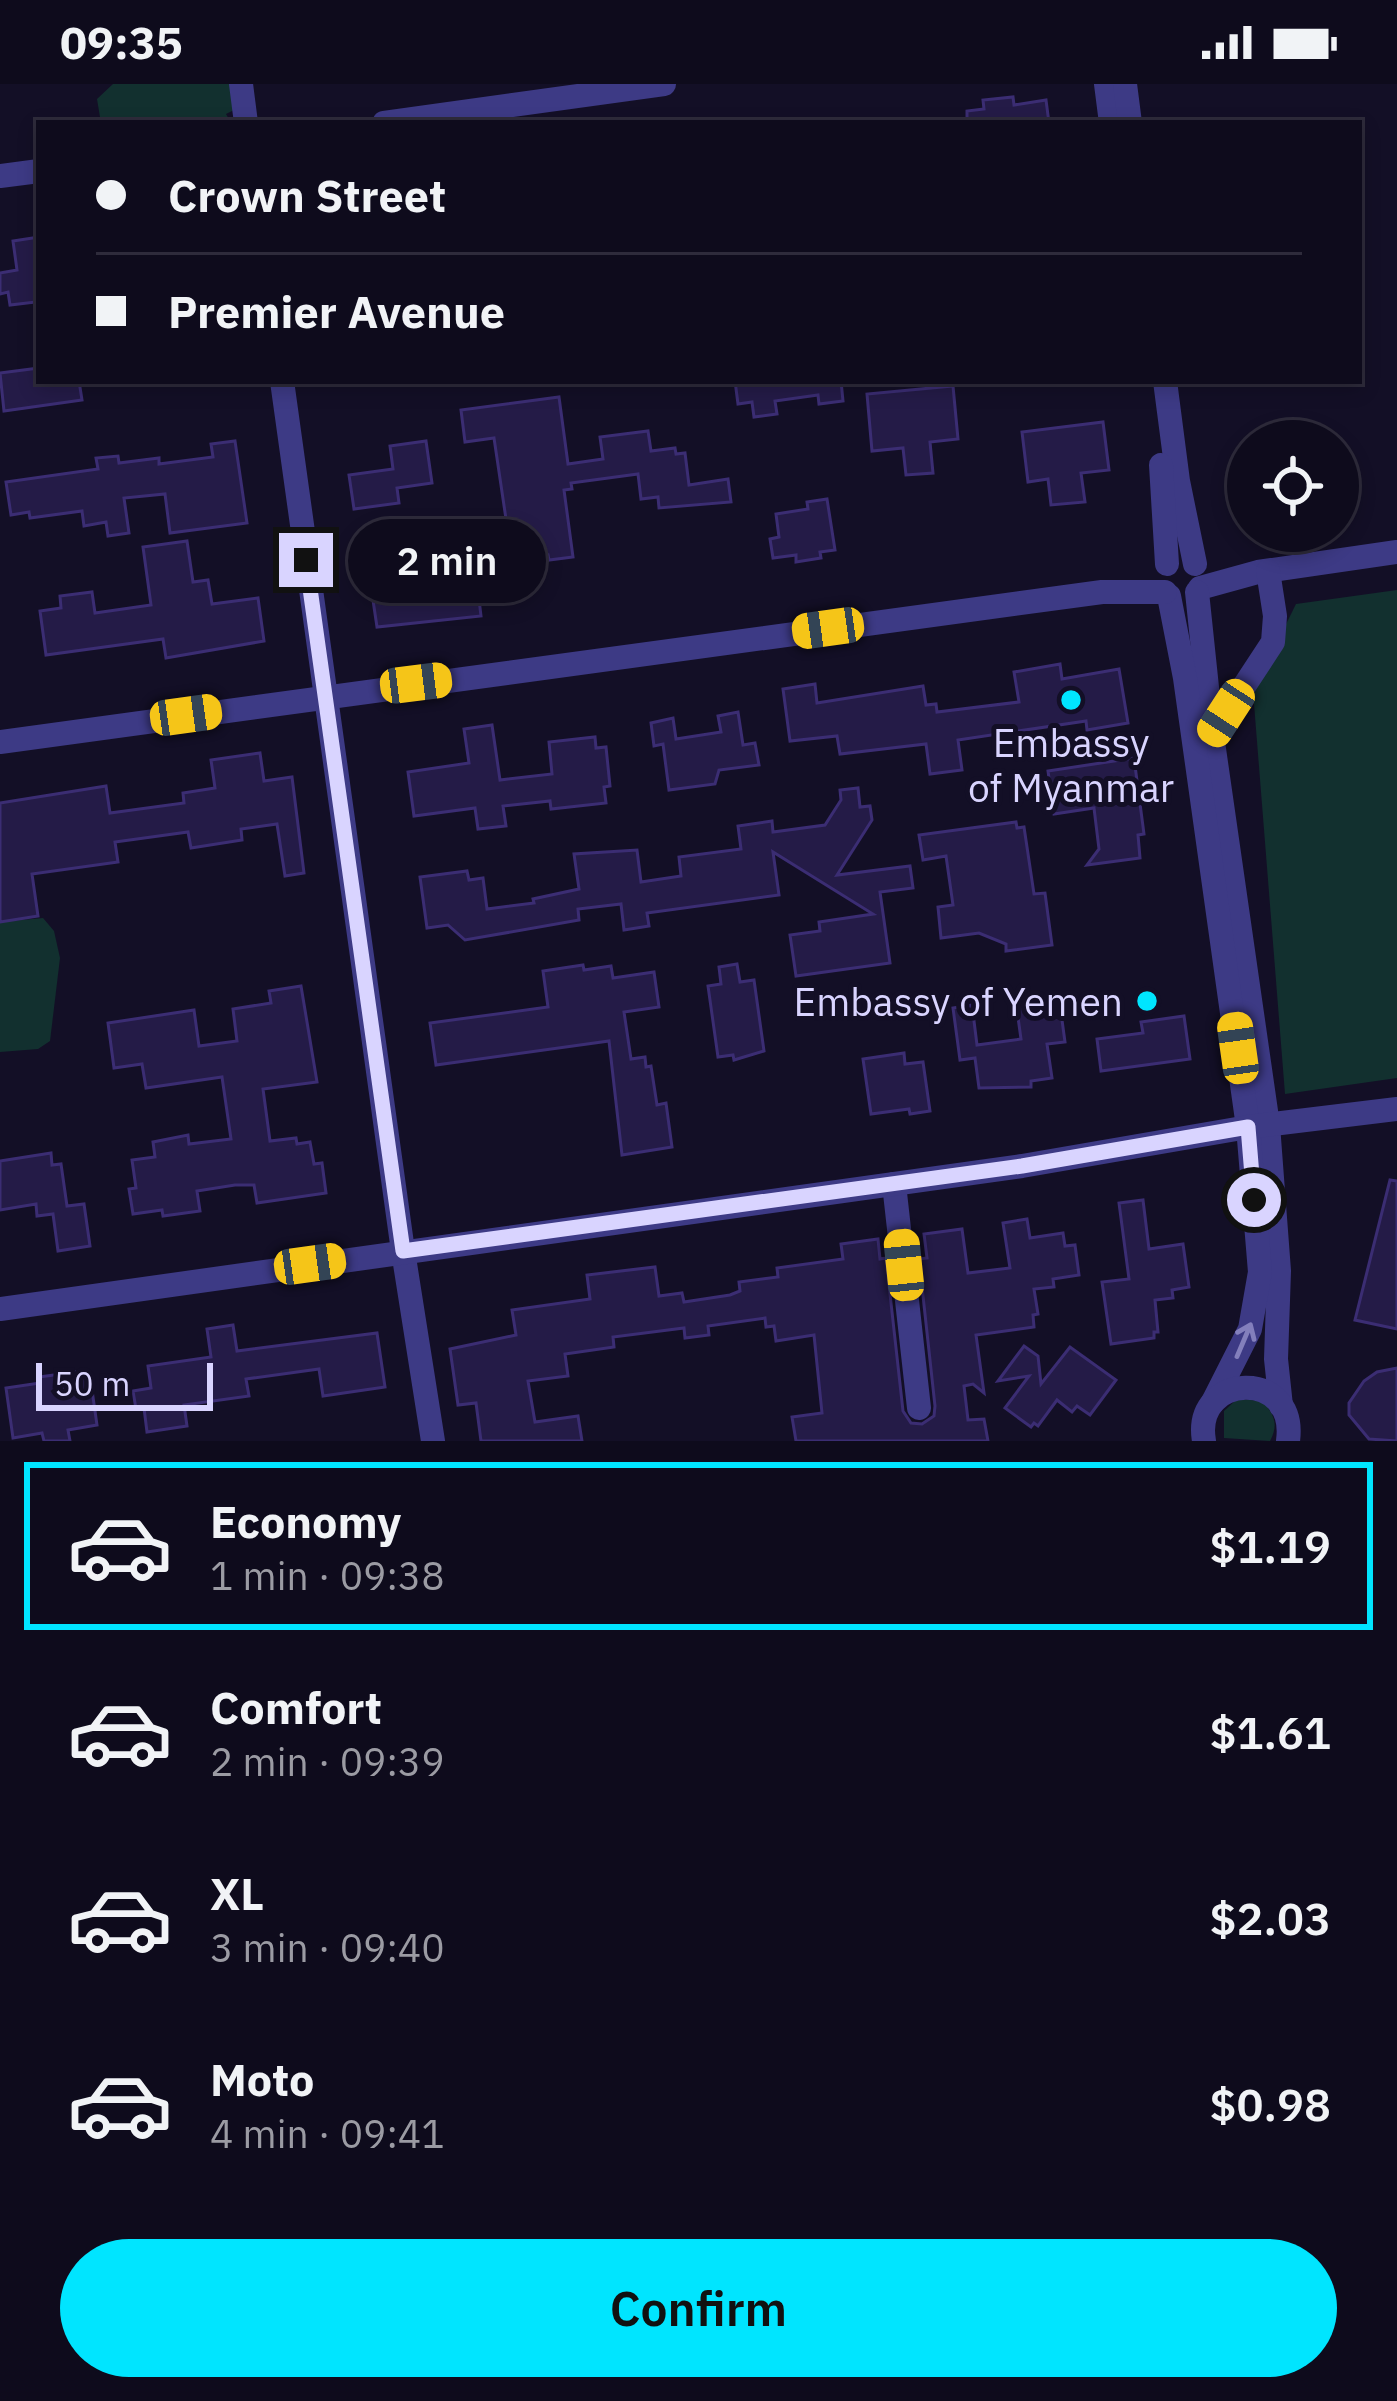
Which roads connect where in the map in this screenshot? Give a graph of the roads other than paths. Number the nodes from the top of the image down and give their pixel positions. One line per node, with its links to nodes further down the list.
1 (241, 84): 5 (street)
2 (664, 84): 6 (street)
3 (1106, 84): 7 (street)
4 (1125, 84): 8 (street)
5 (246, 120)
6 (406, 120)
7 (1111, 120)
8 (1130, 120)
9 (36, 171): 10 (street)
10 (0, 176)
11 (282, 384): 20 (street)
12 (1150, 384): 14 (street)
13 (1165, 384): 14 (street)
14 (1171, 482): 17 (street); 18 (street)
15 (1397, 552): 16 (street)
16 (1263, 572): 17 (street); 21 (street)
17 (1198, 578): 18 (street); 18 (street); 19 (street)
18 (1166, 581): 19 (street); 20 (street)
19 (1196, 676): 21 (street)
20 (325, 695): 22 (street); 26 (street)
21 (1203, 736): 24 (street)
22 (0, 742)
23 (1397, 1109): 24 (street)
24 (1258, 1126): 25 (street); 28 (street, one-way to 24); 30 (street)
25 (894, 1184): 26 (street); 29 (street)
26 (403, 1251): 27 (street); 32 (street)
27 (0, 1310)
28 (1213, 1402): 30 (street); 31 (street)
29 (919, 1408)
30 (1285, 1421): 33 (street)
31 (1204, 1440)
32 (434, 1441)
33 (1312, 1441)

